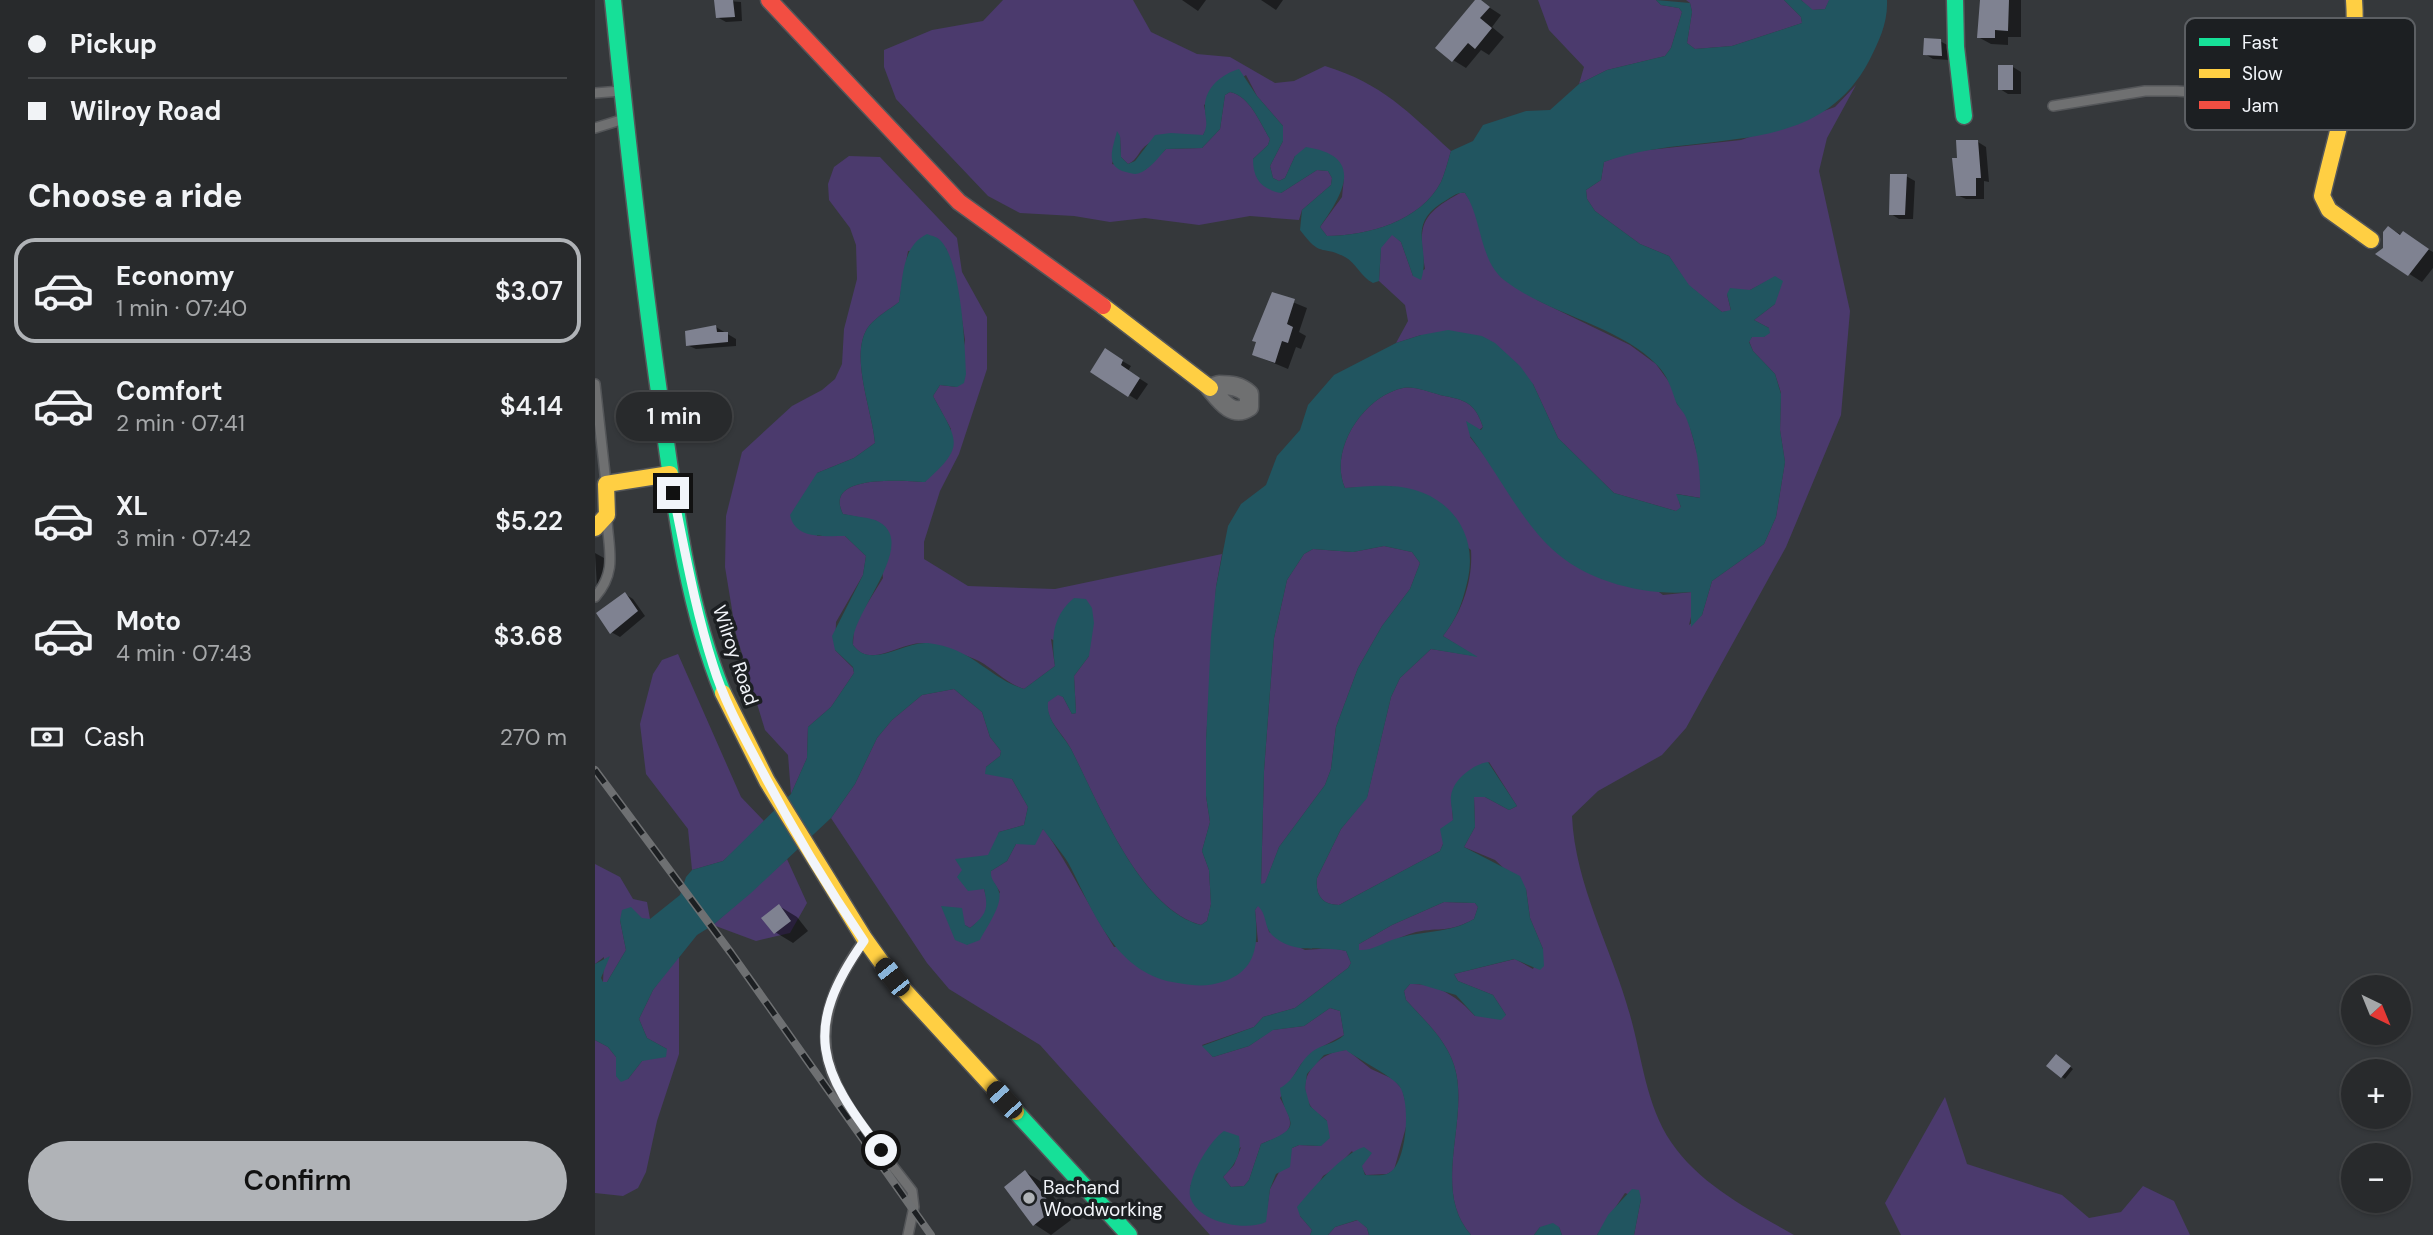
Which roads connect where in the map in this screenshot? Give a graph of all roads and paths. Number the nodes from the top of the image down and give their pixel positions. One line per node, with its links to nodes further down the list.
1 (613, 0): 6 (main road, Wilroy Road)
2 (769, 0): 16 (main road)
3 (1955, 0): 10 (main road)
4 (2354, 0): 5 (main road)
5 (2355, 18)
6 (622, 91): 8 (lane); 11 (main road, Wilroy Road)
7 (2185, 92): 9 (lane)
8 (595, 93)
9 (2053, 106)
10 (1964, 116)
11 (625, 118): 12 (lane); 17 (main road, Wilroy Road)
12 (595, 128)
13 (2337, 130): 14 (main road)
14 (2371, 240)
15 (595, 384): 18 (lane)
16 (1210, 388)
17 (670, 474): 18 (main road); 22 (main road, Wilroy Road)
18 (601, 485): 19 (main road)
19 (607, 515): 20 (main road); 21 (lane)
20 (595, 528)
21 (595, 597)
22 (864, 941): 23 (lane); 24 (main road, Wilroy Road)
23 (908, 1235)
24 (1129, 1235)

